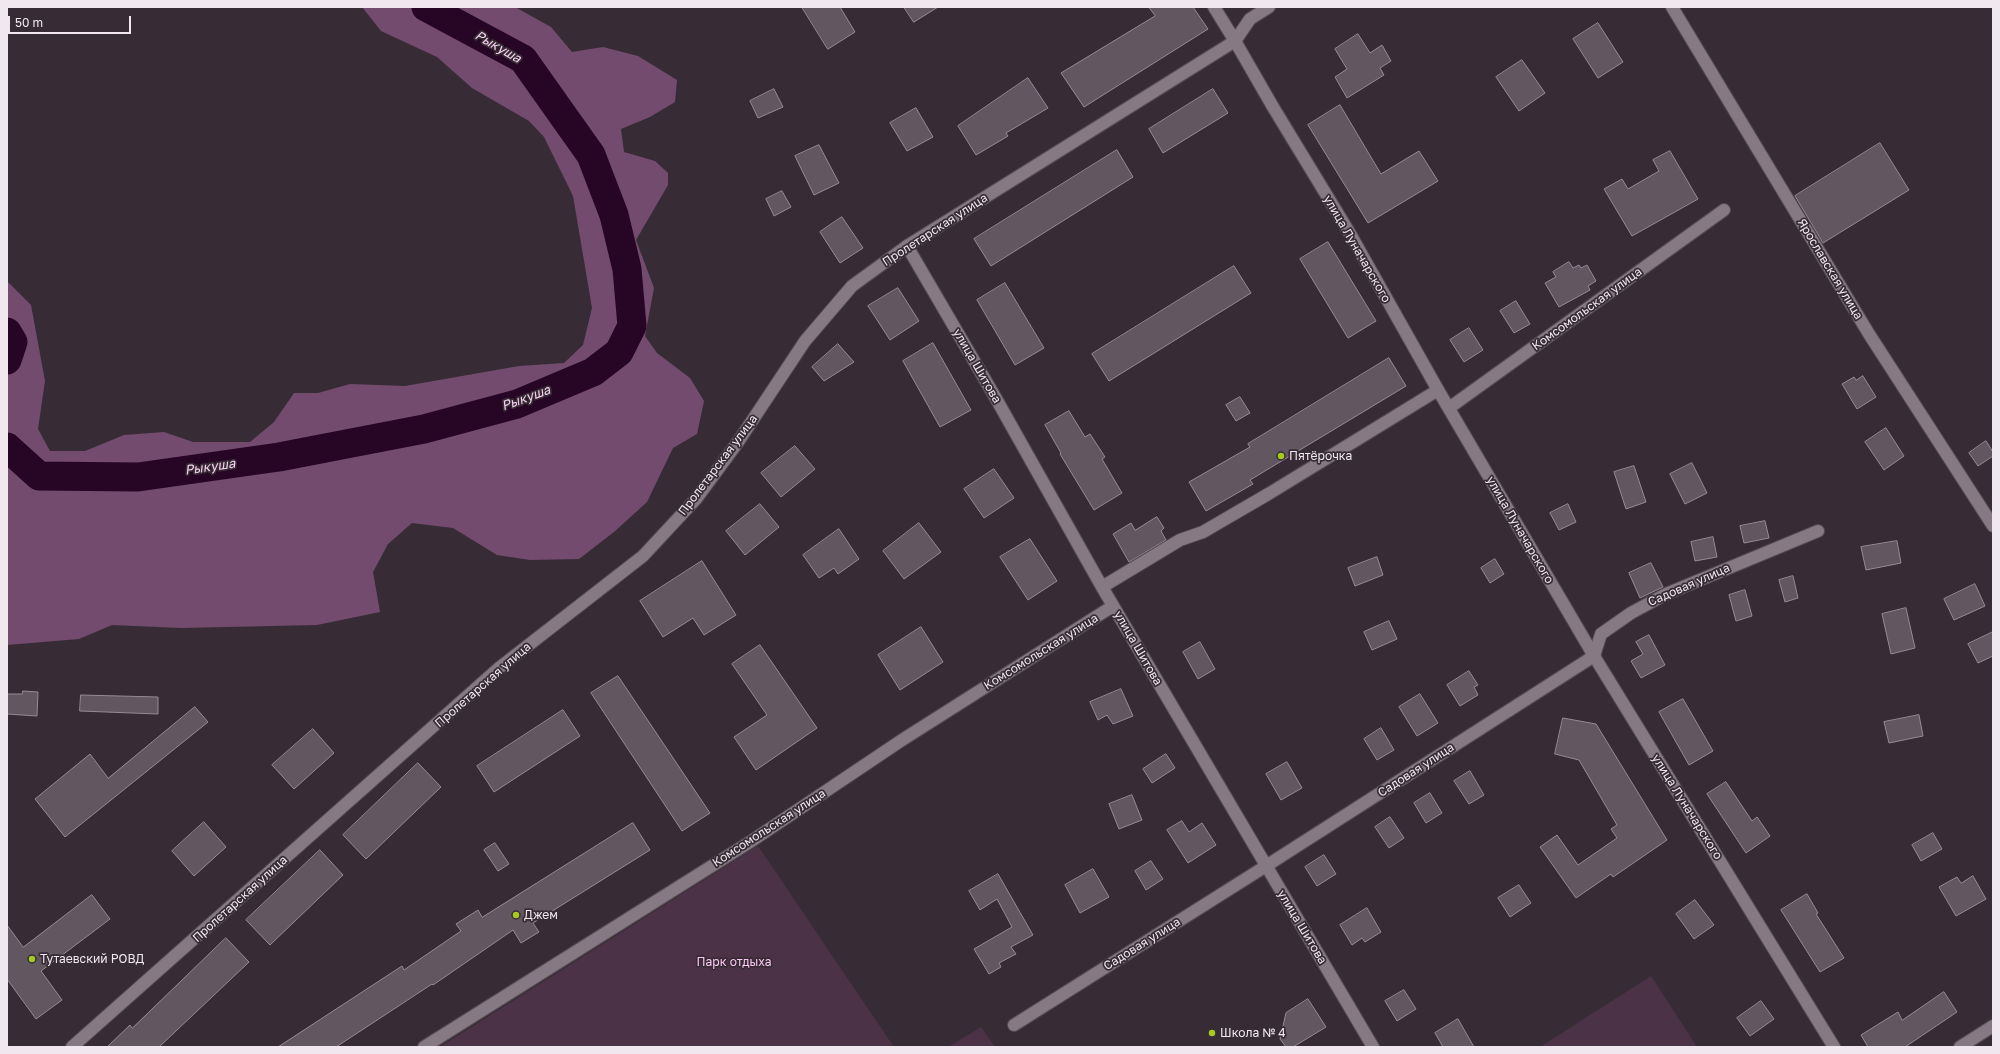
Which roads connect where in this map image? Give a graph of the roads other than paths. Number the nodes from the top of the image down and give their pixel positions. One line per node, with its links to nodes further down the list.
1 (1214, 7): 4 (street, улица Луначарского)
2 (1269, 7): 4 (street, Пролетарская улица)
3 (1672, 7): 9 (street, Ярославская улица)
4 (1235, 40): 6 (street, Пролетарская улица); 7 (street, улица Луначарского)
5 (1724, 210): 8 (street, Комсомольская улица)
6 (907, 246): 11 (street, улица Шитова); 17 (street, Пролетарская улица)
7 (1438, 390): 8 (street, улица Луначарского); 11 (street)
8 (1449, 408): 13 (street, улица Луначарского)
9 (1993, 526)
10 (1818, 532): 13 (street, Садовая улица)
11 (1102, 587): 12 (street, улица Шитова)
12 (1113, 606): 14 (street, улица Шитова); 18 (street, Комсомольская улица)
13 (1594, 656): 14 (street, Садовая улица); 20 (street, улица Луначарского)
14 (1266, 866): 15 (street, Садовая улица); 19 (street, улица Шитова)
15 (1014, 1025)
16 (1993, 1026): 21 (street)
17 (72, 1047)
18 (424, 1047)
19 (1373, 1047)
20 (1834, 1047)
21 (1960, 1047)

